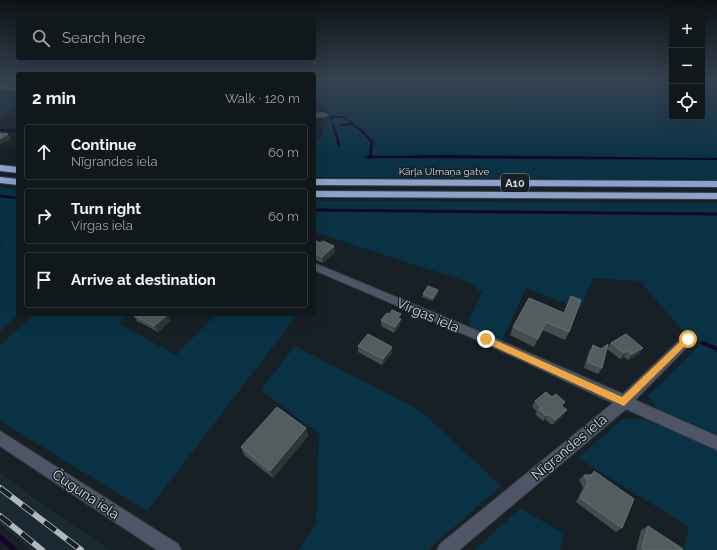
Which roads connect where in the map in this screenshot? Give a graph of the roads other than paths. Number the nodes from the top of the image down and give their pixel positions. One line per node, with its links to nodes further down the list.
1 (316, 115): 2 (street)
2 (325, 115)
3 (0, 168): 4 (highway)
4 (16, 170)
5 (0, 180): 6 (highway)
6 (16, 182)
7 (316, 182): 8 (highway, Kārļa Ulmaņa gatve / A10)
8 (717, 184)
9 (316, 194): 10 (highway, Kārļa Ulmaņa gatve / A10)
10 (717, 196)
11 (316, 267): 13 (street, Virgas iela)
12 (688, 339): 13 (street, Nīgrandes iela)
13 (624, 402): 15 (street, Virgas iela); 17 (street, Nīgrandes iela)
14 (0, 438): 16 (street, Čuguna iela)
15 (717, 443)
16 (172, 550)
17 (446, 550)

